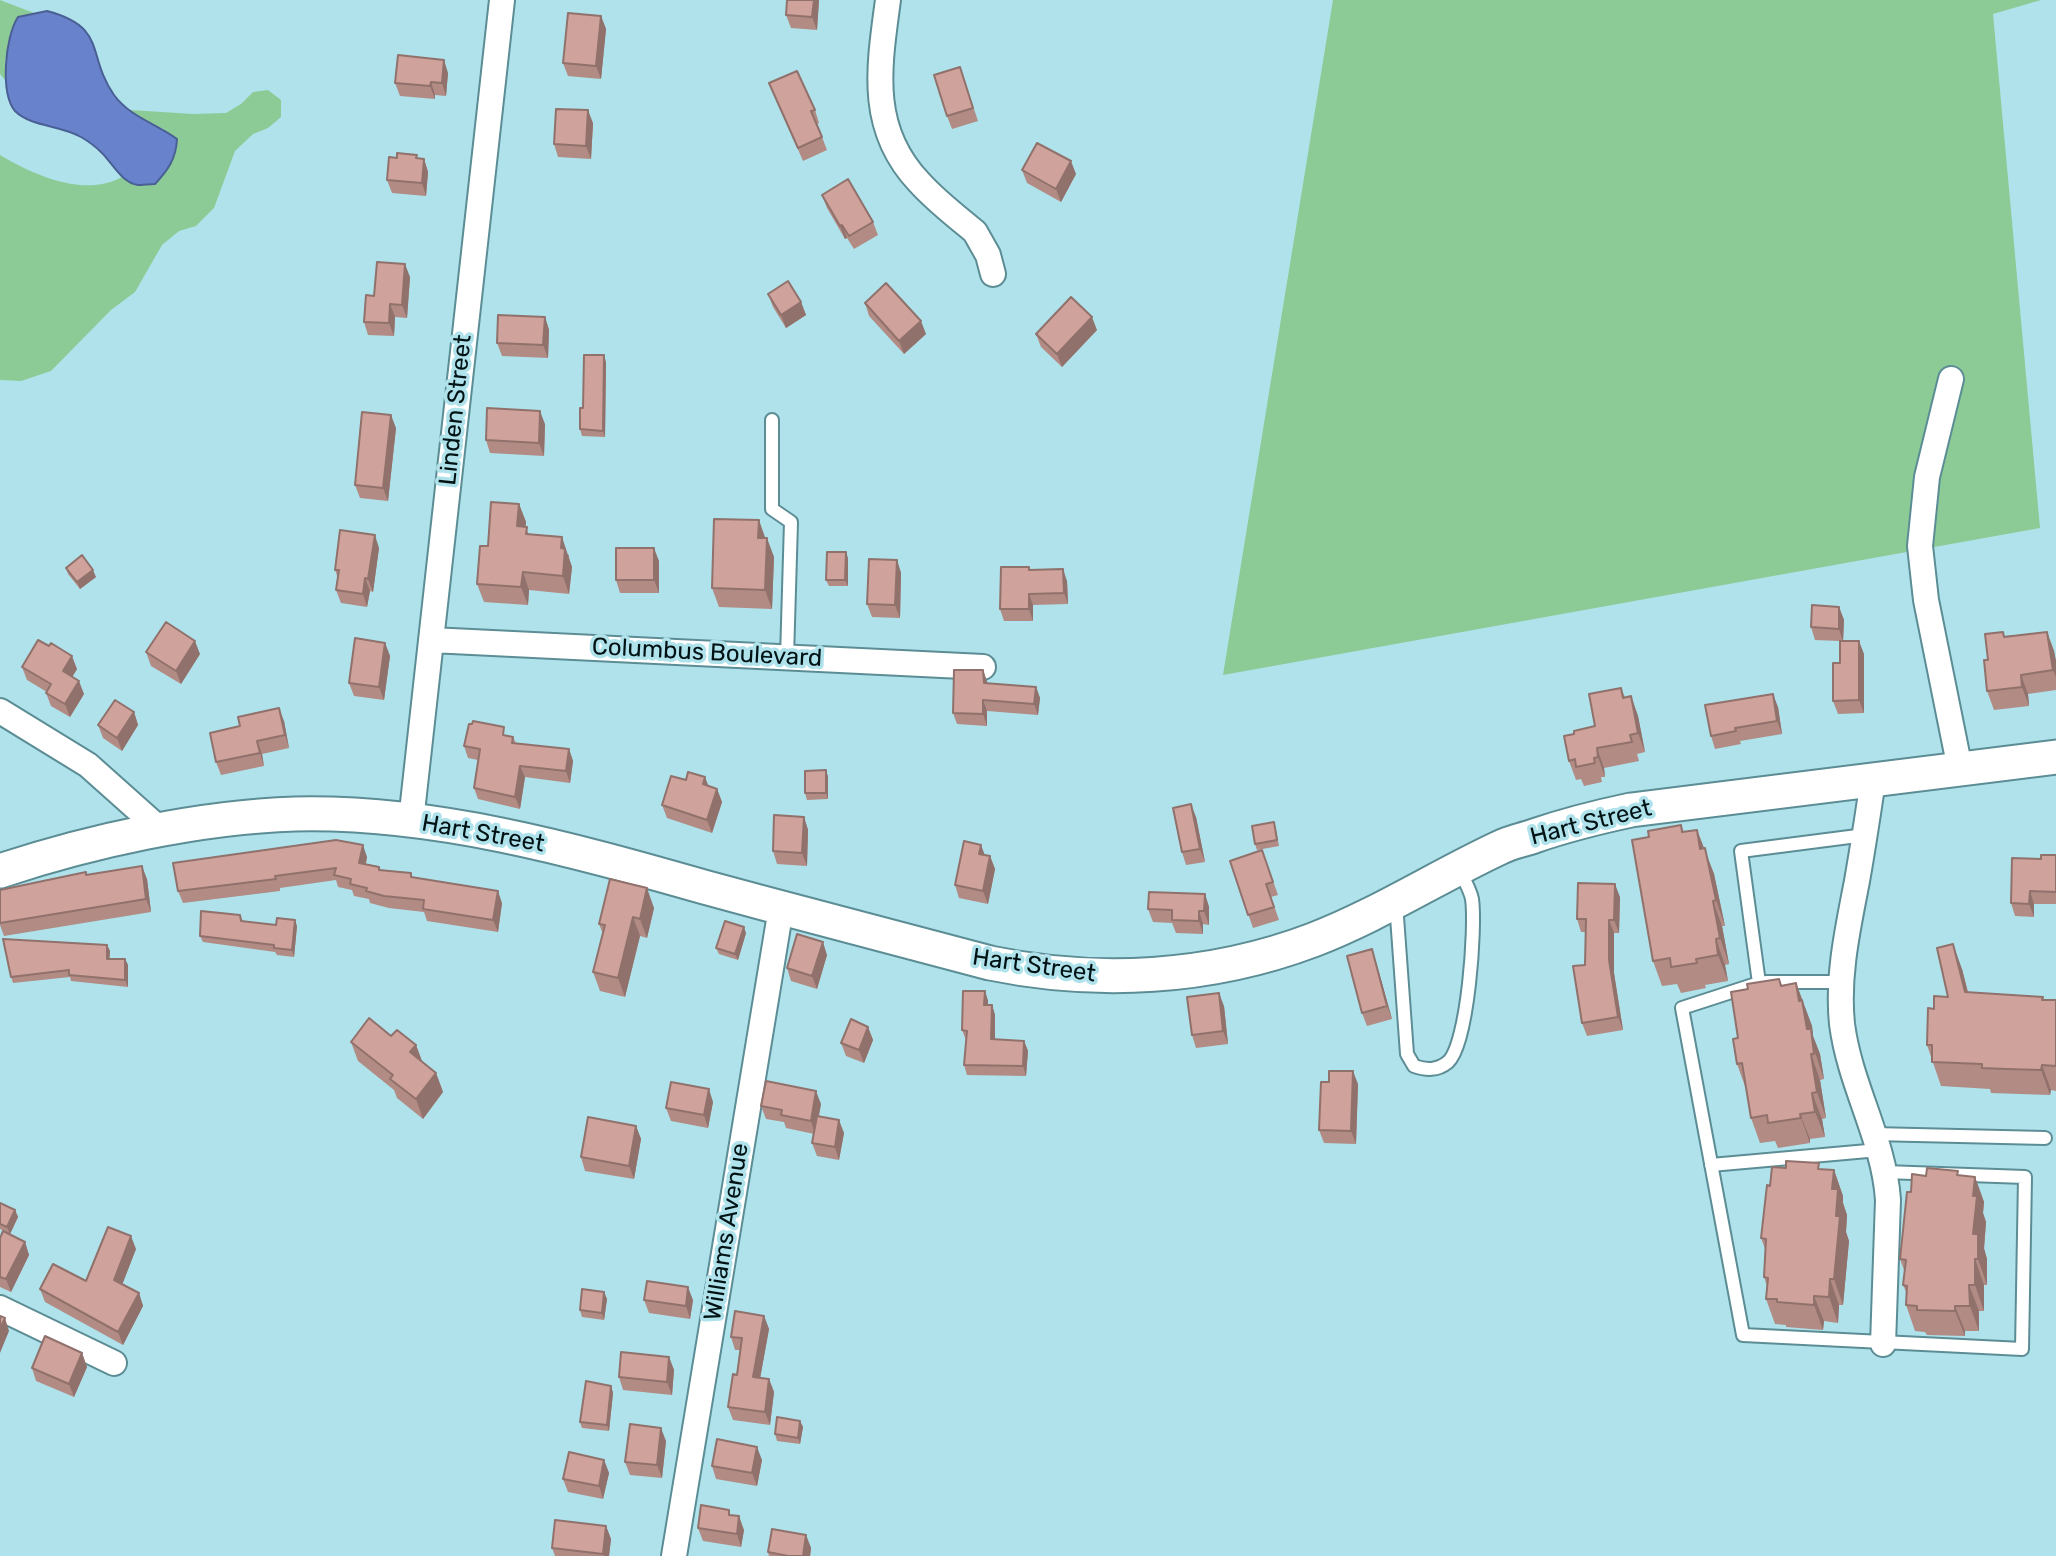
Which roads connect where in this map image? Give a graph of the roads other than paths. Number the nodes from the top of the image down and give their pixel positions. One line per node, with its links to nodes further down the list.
1 (502, 0): 6 (street, Linden Street)
2 (888, 0): 3 (street)
3 (993, 274)
4 (1951, 379): 11 (street)
5 (772, 420): 7 (lane)
6 (431, 640): 7 (street, Columbus Boulevard); 13 (street, Linden Street)
7 (787, 657): 8 (street, Columbus Boulevard)
8 (983, 667)
9 (0, 711): 14 (street)
10 (2056, 757): 11 (main road, Hart Street)
11 (1960, 769): 12 (main road, Hart Street)
12 (1873, 780): 15 (street); 16 (main road, Hart Street)
13 (411, 821): 14 (main road, Hart Street); 19 (main road, Hart Street)
14 (162, 831): 17 (main road, Hart Street)
15 (1865, 835): 20 (lane); 21 (street)
16 (1458, 869): 18 (main road, Hart Street); 18 (lane)
17 (0, 871)
18 (1396, 900): 19 (main road, Hart Street)
19 (781, 908): 28 (street, Williams Avenue)
20 (1759, 982): 21 (lane); 24 (lane)
21 (1841, 982): 23 (street)
22 (2045, 1138): 23 (lane)
23 (1879, 1152): 24 (lane); 26 (street); 26 (lane)
24 (1711, 1166): 26 (lane)
25 (0, 1308): 27 (street)
26 (1883, 1344)
27 (114, 1363)
28 (674, 1556)

